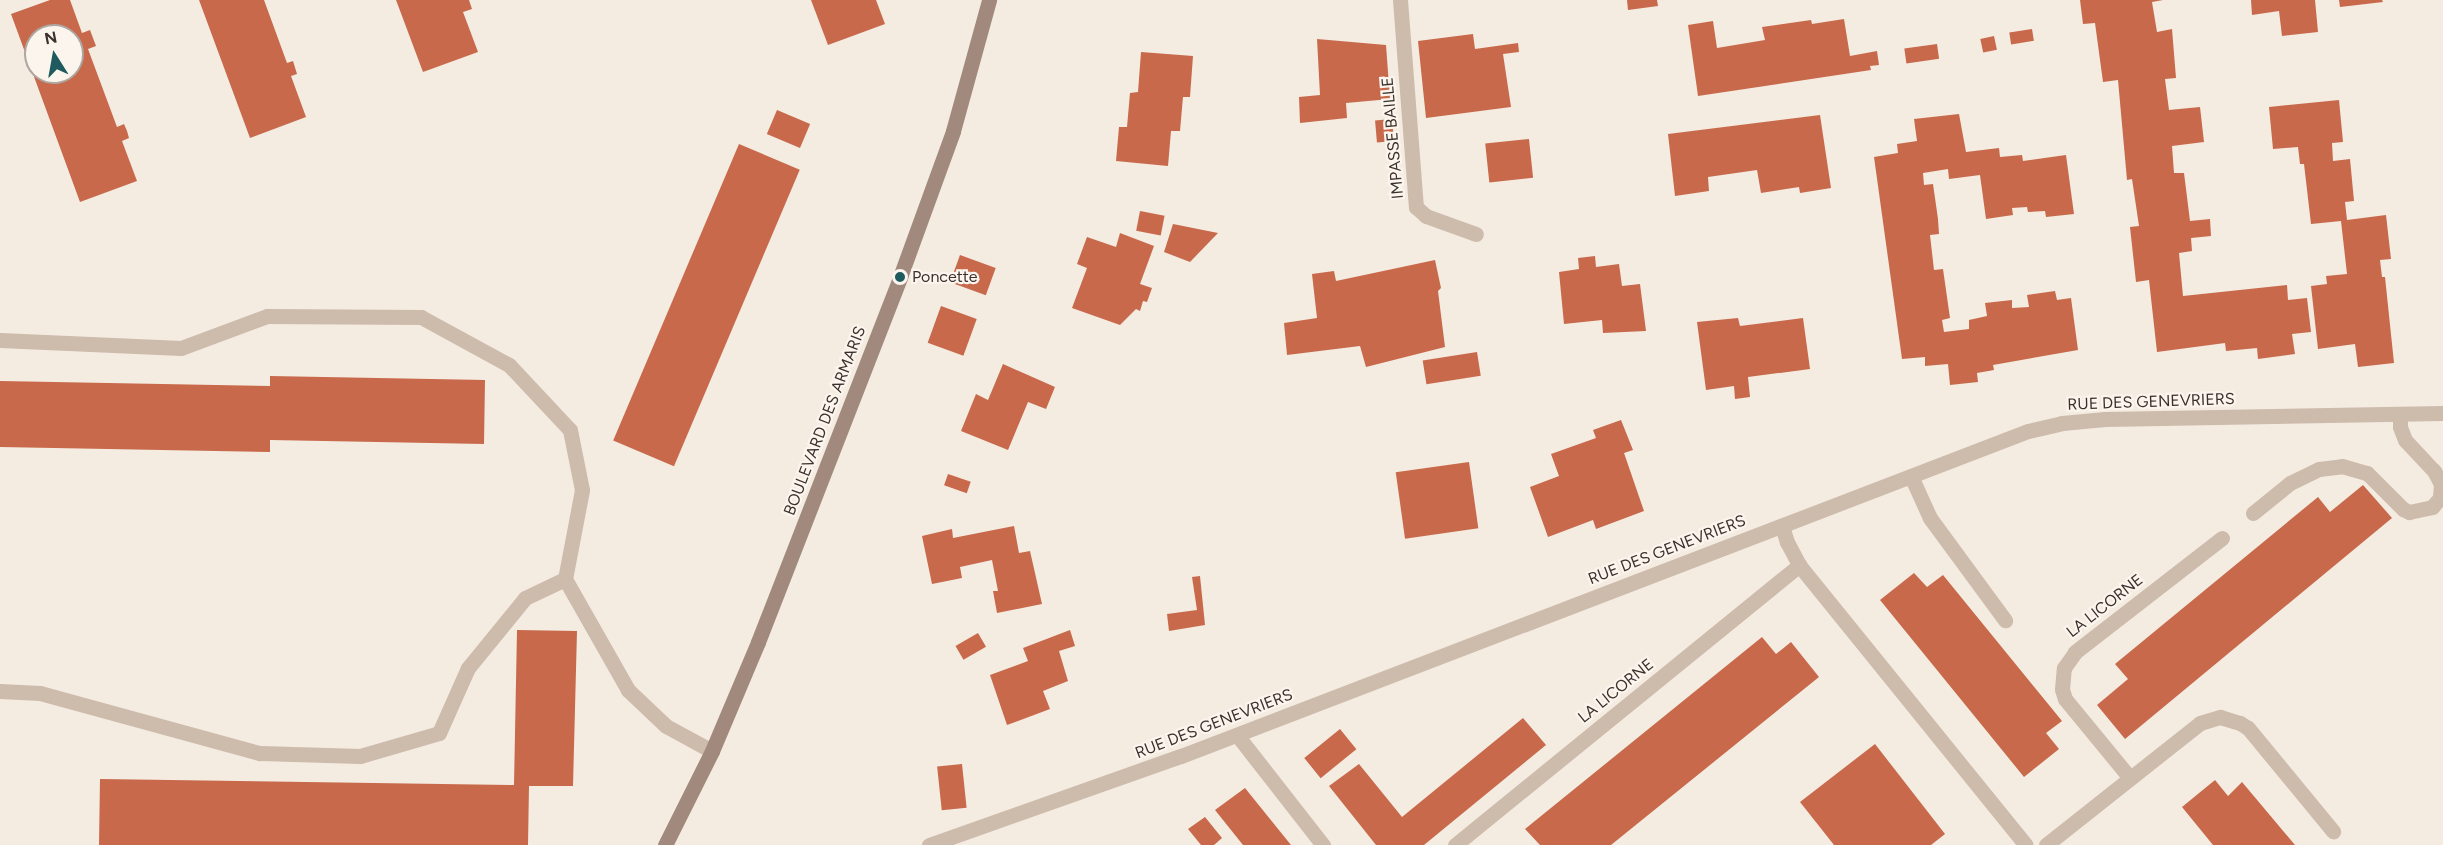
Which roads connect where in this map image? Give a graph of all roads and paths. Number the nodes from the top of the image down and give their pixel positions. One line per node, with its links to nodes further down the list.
1 (989, 0): 16 (main road, BOULEVARD DES ARMARIS)
2 (1400, 0): 3 (street, IMPASSE BAILLE)
3 (1476, 234)
4 (0, 340): 12 (street)
5 (2443, 413): 6 (street, RUE DES GENEVRIERS)
6 (2400, 414): 7 (street, RUE DES GENEVRIERS); 8 (street)
7 (1911, 476): 9 (street, RUE DES GENEVRIERS); 13 (street)
8 (2253, 513)
9 (1782, 526): 11 (street); 15 (street, RUE DES GENEVRIERS)
10 (2222, 538): 17 (street, LA LICORNE)
11 (1799, 565): 22 (street, LA LICORNE); 23 (street)
12 (565, 579): 14 (street); 16 (street)
13 (2005, 620)
14 (0, 691)
15 (1237, 735): 20 (street, RUE DES GENEVRIERS); 21 (street)
16 (712, 751): 19 (main road, BOULEVARD DES ARMARIS)
17 (2130, 778): 18 (street); 24 (street)
18 (2332, 831)
19 (665, 845)
20 (929, 845)
21 (1323, 845)
22 (1455, 845)
23 (2026, 845)
24 (2046, 845)

